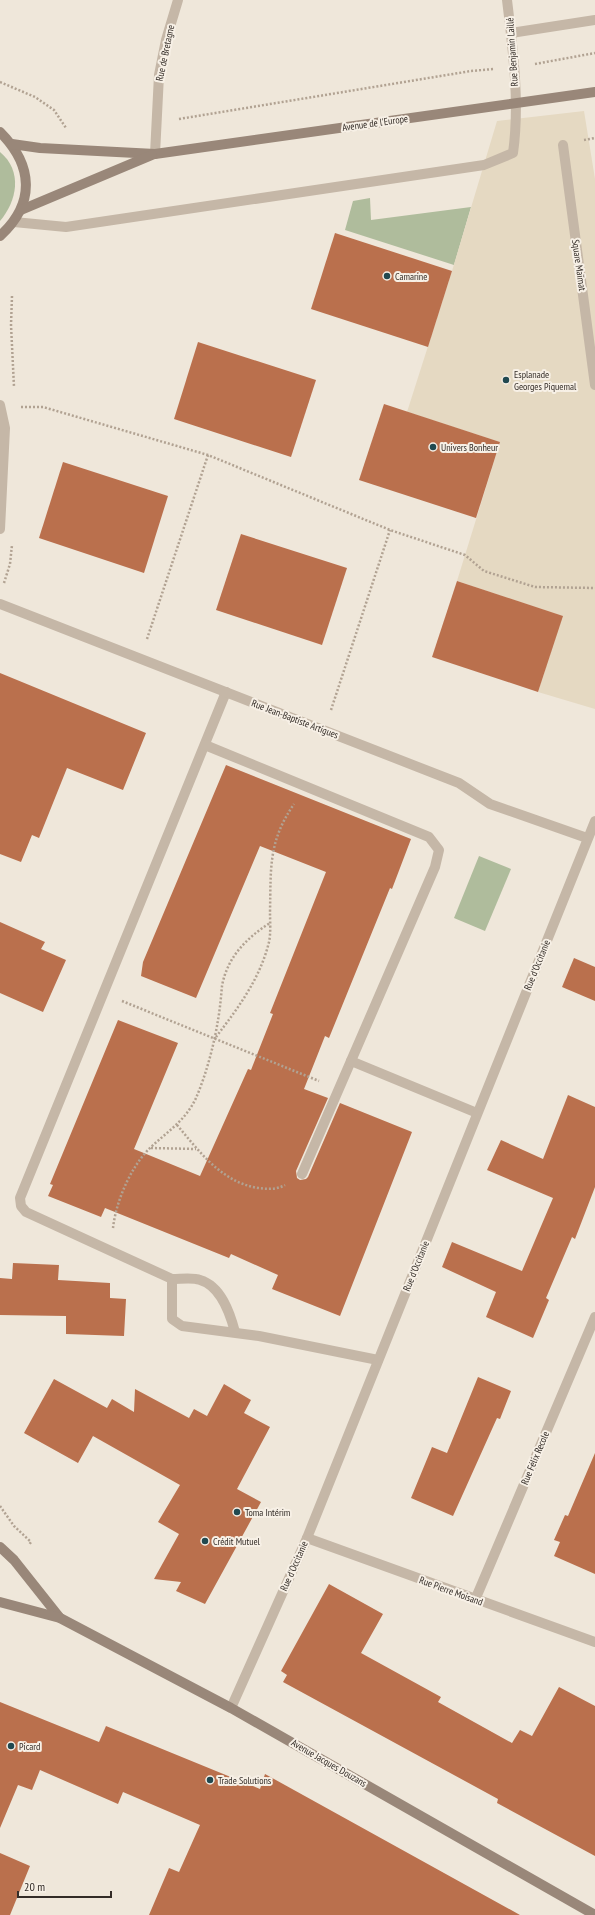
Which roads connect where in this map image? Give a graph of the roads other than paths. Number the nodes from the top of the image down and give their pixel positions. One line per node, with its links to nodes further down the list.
1 (178, 0): 10 (street, Rue de Bretagne)
2 (507, 0): 4 (street, Rue Benjamin Laillé)
3 (595, 20): 4 (street)
4 (511, 34): 6 (street, Rue Benjamin Laillé)
5 (595, 92): 6 (street, Avenue de l'Europe)
6 (515, 104): 10 (street, Avenue de l'Europe); 12 (street, Rue Benjamin Laillé)
7 (0, 132): 8 (street)
8 (12, 144): 10 (street, Avenue de l'Europe); 11 (street)
9 (563, 145): 14 (street, Square Maïmat)
10 (155, 154): 11 (street, Avenue de l'Europe)
11 (21, 210): 12 (street)
12 (14, 222): 13 (street)
13 (0, 236)
14 (595, 385)
15 (0, 406): 16 (street)
16 (0, 529)
17 (0, 604): 18 (street, Rue Jean-Baptiste Artigues)
18 (226, 692): 19 (street); 21 (street, Rue Jean-Baptiste Artigues)
19 (205, 745): 22 (street); 25 (street)
20 (595, 821): 21 (street, Rue d'Occitanie)
21 (587, 838): 23 (street, Rue d'Occitanie)
22 (351, 1061): 23 (street); 24 (street)
23 (477, 1113): 28 (street, Rue d'Occitanie)
24 (302, 1174)
25 (172, 1279): 27 (street); 27 (street)
26 (595, 1316): 31 (street, Rue Félix Recole)
27 (235, 1332): 28 (street)
28 (378, 1360): 29 (street, Rue d'Occitanie)
29 (307, 1538): 31 (street, Rue Pierre Moisand); 35 (street, Rue d'Occitanie)
30 (0, 1547): 33 (street, Avenue Jacques Douzans)
31 (474, 1600): 34 (street, Rue Pierre Moisand)
32 (0, 1602): 33 (street, Avenue Jacques Douzans)
33 (60, 1618): 35 (street, Avenue Jacques Douzans)
34 (595, 1642)
35 (231, 1708): 36 (street, Avenue Jacques Douzans)
36 (595, 1915)

